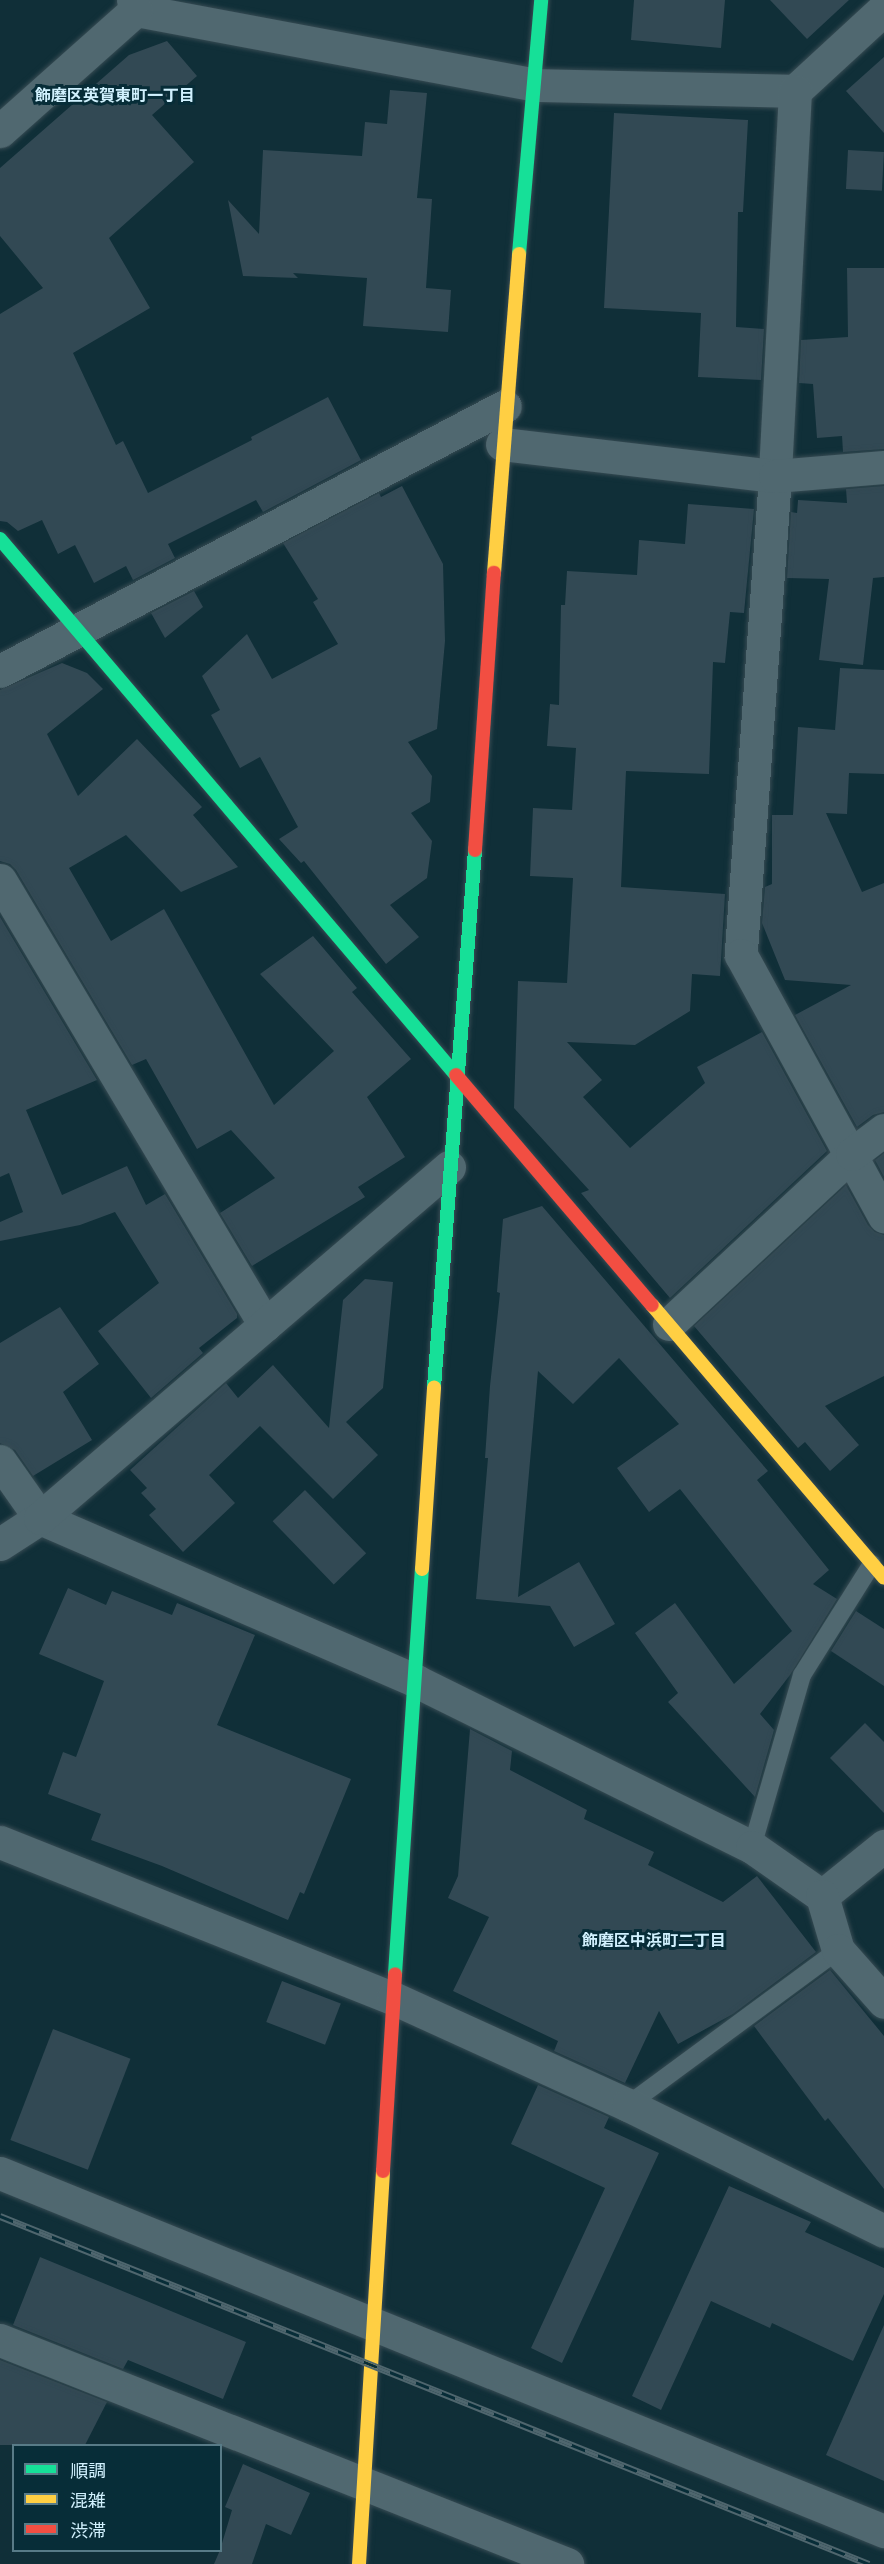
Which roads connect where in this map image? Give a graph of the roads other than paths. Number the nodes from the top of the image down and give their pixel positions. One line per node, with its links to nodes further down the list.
1 (541, 0): 4 (street)
2 (135, 5): 4 (street); 6 (street)
3 (884, 9): 5 (street)
4 (535, 85): 5 (street); 7 (street)
5 (795, 91): 10 (street)
6 (0, 131)
7 (505, 406): 8 (street); 12 (street)
8 (502, 444): 10 (street); 15 (street)
9 (884, 467): 10 (street)
10 (775, 476): 17 (street)
11 (0, 539): 12 (street)
12 (80, 630): 13 (street); 15 (street)
13 (0, 671)
14 (0, 880): 21 (street)
15 (459, 1080): 18 (street); 20 (street)
16 (884, 1130): 17 (street)
17 (852, 1154): 19 (street); 20 (street)
18 (449, 1167): 21 (street); 26 (street)
19 (884, 1216)
20 (669, 1324): 25 (street)
21 (265, 1325): 23 (street)
22 (0, 1461): 23 (street)
23 (40, 1518): 24 (street); 26 (street)
24 (0, 1544)
25 (880, 1567): 29 (lane)
26 (416, 1681): 29 (street); 32 (street)
27 (0, 1842): 32 (street)
28 (884, 1846): 30 (street)
29 (752, 1847): 30 (street)
30 (822, 1896): 31 (street)
31 (838, 1950): 33 (street); 34 (lane)
32 (393, 1998): 34 (street); 37 (street)
33 (884, 2002)
34 (628, 2105): 36 (street)
35 (0, 2174): 37 (street)
36 (884, 2230)
37 (375, 2325): 39 (street); 40 (street)
38 (0, 2340): 39 (street)
39 (366, 2484): 41 (street); 42 (street)
40 (884, 2531)
41 (360, 2564)
42 (567, 2564)

